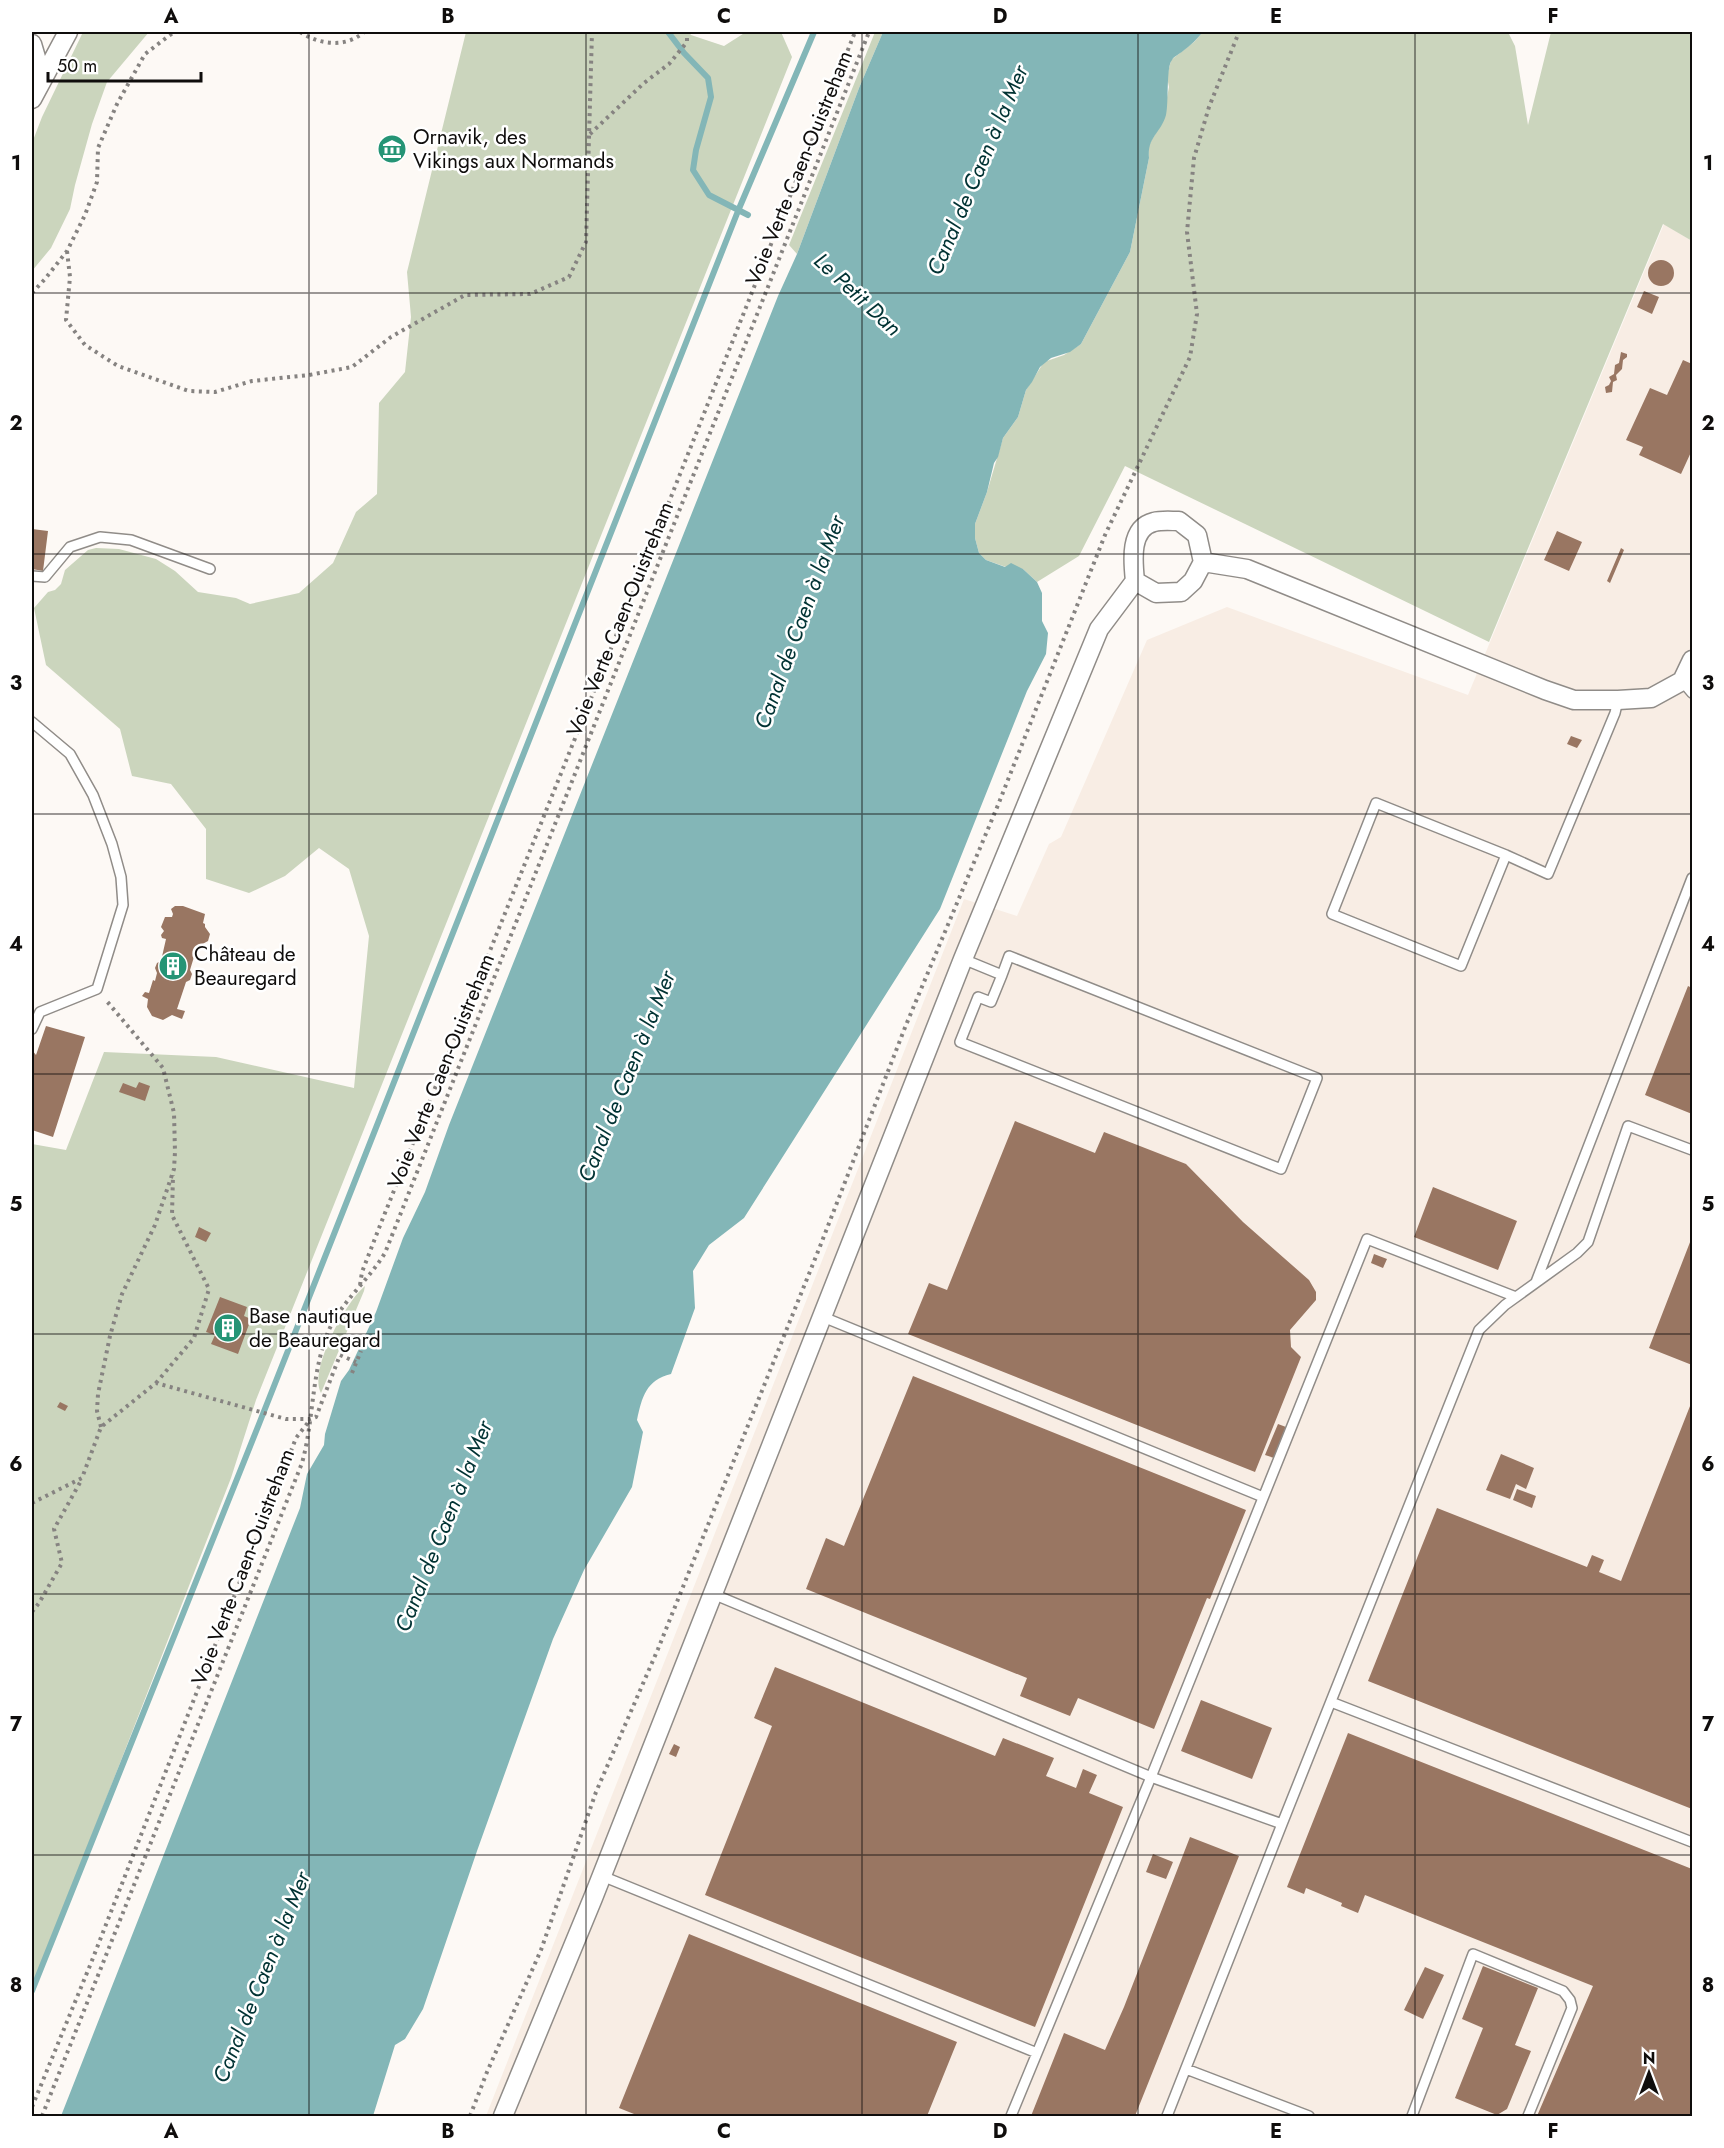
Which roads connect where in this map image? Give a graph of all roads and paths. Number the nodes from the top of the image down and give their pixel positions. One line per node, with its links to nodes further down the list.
1 (68, 32): 11 (street)
2 (174, 32): 14 (path)
3 (300, 32): 4 (path)
4 (364, 32)
5 (592, 32): 13 (path)
6 (687, 32): 13 (path)
7 (855, 32): 33 (path)
8 (869, 32): 33 (path, Voie Verte Caen-Ouistreham)
9 (1239, 32): 56 (path)
10 (32, 44): 11 (street)
11 (42, 78): 12 (street)
12 (32, 99)
13 (590, 134): 14 (path)
14 (67, 251): 15 (path)
15 (32, 293)
16 (1203, 562): 19 (street); 19 (street); 22 (street)
17 (210, 569): 18 (lane)
18 (32, 576)
19 (1135, 581): 26 (street)
20 (1692, 660): 21 (street)
21 (1687, 687): 22 (street)
22 (1618, 700): 24 (lane)
23 (32, 722): 28 (lane)
24 (1506, 855): 24 (lane)
25 (1692, 878): 32 (lane)
26 (963, 959): 27 (lane); 35 (street)
27 (1002, 975): 27 (lane)
28 (96, 989): 29 (lane); 31 (path)
29 (32, 1029)
30 (1692, 1150): 32 (lane)
31 (174, 1169): 39 (path); 41 (path)
32 (1536, 1282): 34 (lane)
33 (360, 1286): 40 (path, Voie Verte Caen-Ouistreham)
34 (1516, 1297): 43 (lane); 47 (lane)
35 (823, 1317): 43 (lane); 45 (street)
36 (361, 1351): 37 (path)
37 (356, 1362): 38 (path); 40 (path)
38 (352, 1373)
39 (156, 1383): 40 (path); 41 (path)
40 (310, 1419): 54 (path); 55 (path, Voie Verte Caen-Ouistreham)
41 (101, 1427): 42 (path)
42 (82, 1478): 44 (path); 46 (path)
43 (1263, 1497): 48 (lane)
44 (32, 1503)
45 (713, 1594): 48 (lane); 51 (street)
46 (32, 1612)
47 (1331, 1702): 49 (lane); 50 (lane)
48 (1151, 1777): 49 (lane); 52 (lane)
49 (1282, 1824): 53 (lane)
50 (1692, 1842)
51 (602, 1876): 52 (lane); 57 (street)
52 (1037, 2053): 58 (lane)
53 (1186, 2069): 59 (lane); 60 (lane)
54 (32, 2107)
55 (42, 2116)
56 (470, 2116)
57 (503, 2116)
58 (1011, 2116)
59 (1167, 2116)
60 (1309, 2116)
61 (1412, 2116): 62 (lane)
62 (1528, 2116)

